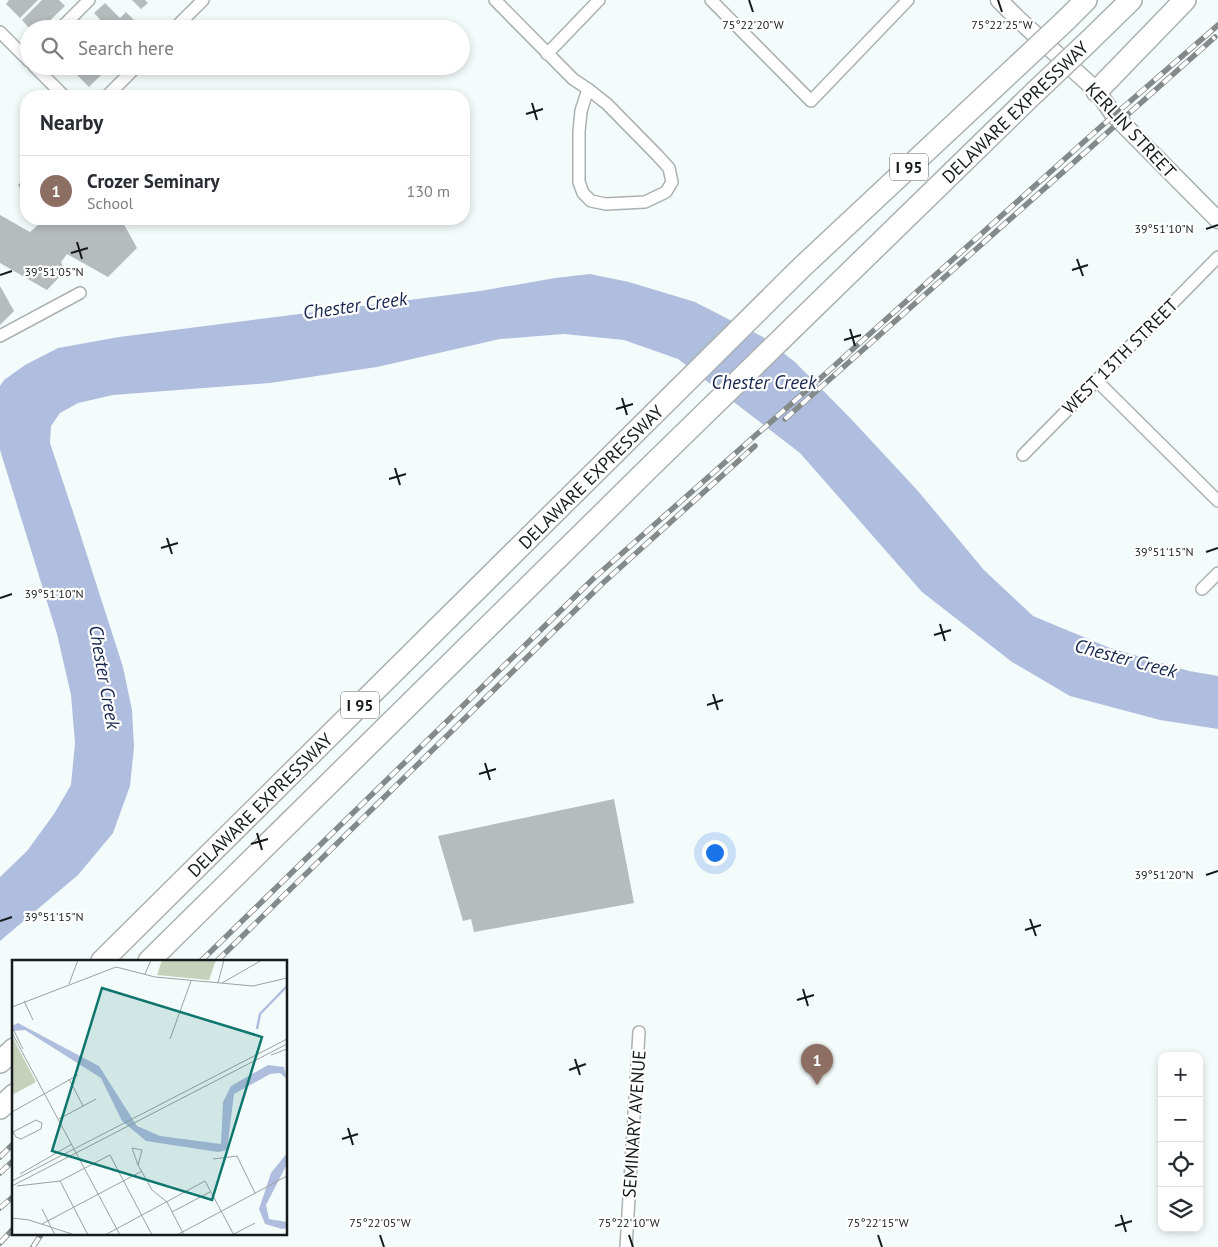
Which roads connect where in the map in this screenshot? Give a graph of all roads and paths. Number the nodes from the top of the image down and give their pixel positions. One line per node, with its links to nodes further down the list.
1 (89, 0): 11 (street)
2 (203, 0): 12 (street)
3 (495, 0): 15 (street)
4 (599, 0): 15 (street)
5 (711, 0): 6 (street)
6 (908, 0)
7 (999, 0): 21 (main road, KERLIN STREET)
8 (1086, 0): 31 (highway, DELAWARE EXPRESSWAY / I 95, bridge)
9 (1132, 0): 32 (highway, DELAWARE EXPRESSWAY / I 95, bridge)
10 (1185, 0): 21 (highway)
11 (69, 20)
12 (183, 20)
13 (0, 32): 14 (street)
14 (20, 52)
15 (547, 54): 18 (street)
16 (43, 75): 19 (street)
17 (128, 75): 20 (street)
18 (588, 89): 18 (street)
19 (58, 90)
20 (113, 90)
21 (1096, 91): 22 (main road, KERLIN STREET)
22 (1218, 220)
23 (1218, 257): 26 (street, WEST 13TH STREET)
24 (80, 293): 25 (street)
25 (0, 336)
26 (1096, 380): 27 (street, WEST 13TH STREET); 28 (street)
27 (1023, 455)
28 (1218, 501)
29 (1218, 573): 30 (street)
30 (1202, 588)
31 (103, 960)
32 (150, 960)
33 (639, 1032): 40 (street, SEMINARY AVENUE)
34 (12, 1042): 36 (highway)
35 (12, 1051): 37 (highway)
36 (0, 1052)
37 (0, 1062)
38 (12, 1097): 39 (highway)
39 (0, 1108)
40 (626, 1247)

